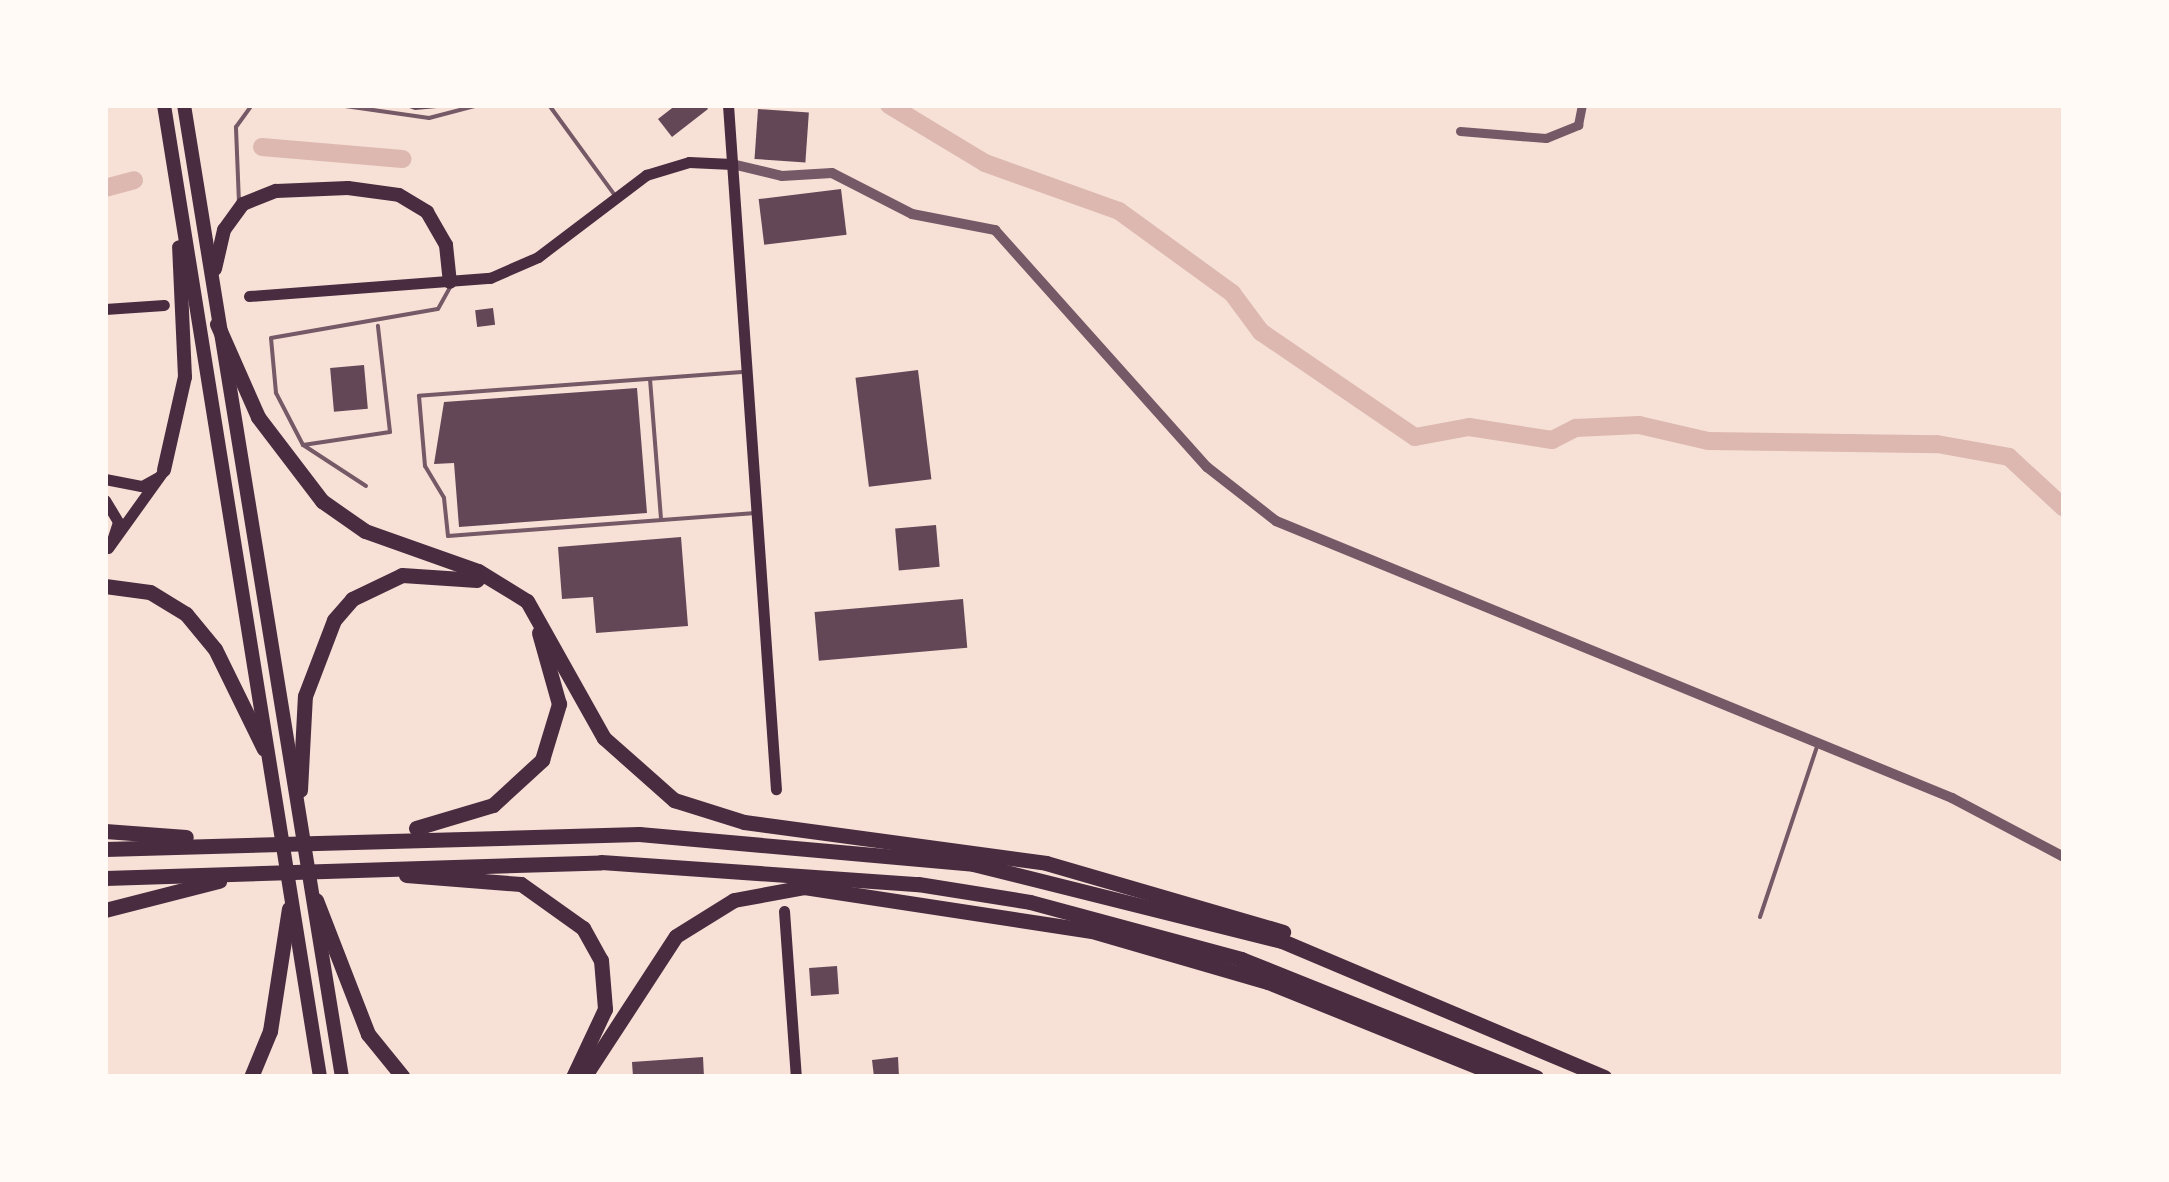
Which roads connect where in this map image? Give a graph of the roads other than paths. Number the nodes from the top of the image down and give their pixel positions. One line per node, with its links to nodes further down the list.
1 (164, 105): 11 (highway)
2 (184, 105): 15 (highway)
3 (252, 105): 13 (lane)
4 (338, 105): 5 (lane)
5 (479, 105)
6 (550, 105): 12 (lane)
7 (728, 105): 10 (main road)
8 (1582, 105): 9 (street)
9 (1460, 131)
10 (732, 164): 12 (main road); 21 (main road); 32 (street)
11 (178, 186): 24 (highway); 33 (highway)
12 (614, 194): 14 (main road)
13 (240, 207): 14 (highway); 15 (highway)
14 (450, 282): 16 (main road); 20 (lane)
15 (213, 290): 19 (highway)
16 (249, 296)
17 (164, 305): 18 (main road)
18 (105, 309)
19 (218, 324): 35 (highway); 44 (highway)
20 (378, 325): 23 (lane); 23 (lane)
21 (747, 372): 22 (lane); 28 (main road)
22 (650, 379): 29 (lane); 29 (lane)
23 (303, 445): 26 (lane)
24 (164, 470): 25 (main road); 30 (main road)
25 (105, 479)
26 (366, 486)
27 (105, 500): 30 (main road)
28 (757, 513): 29 (lane); 34 (main road)
29 (661, 520)
30 (106, 548)
31 (105, 586): 33 (highway)
32 (1818, 744): 40 (street); 49 (lane)
33 (264, 749): 46 (highway)
34 (776, 789)
35 (300, 790): 37 (highway); 45 (highway)
36 (105, 831): 38 (highway)
37 (406, 833): 38 (highway); 44 (highway)
38 (199, 841): 39 (highway)
39 (105, 849)
40 (2064, 857)
41 (408, 870): 43 (highway); 50 (highway); 56 (highway)
42 (105, 878): 43 (highway)
43 (202, 879): 47 (highway)
44 (1084, 879): 61 (highway)
45 (316, 900): 54 (highway); 55 (highway)
46 (290, 908): 52 (highway); 53 (highway)
47 (105, 910)
48 (784, 912): 58 (main road)
49 (1760, 917)
50 (1090, 924): 51 (highway); 57 (highway)
51 (1142, 938): 59 (highway); 60 (highway)
52 (251, 1077)
53 (320, 1077)
54 (342, 1077)
55 (403, 1077)
56 (572, 1077)
57 (584, 1077)
58 (796, 1077)
59 (1503, 1077)
60 (1536, 1077)
61 (1604, 1077)

